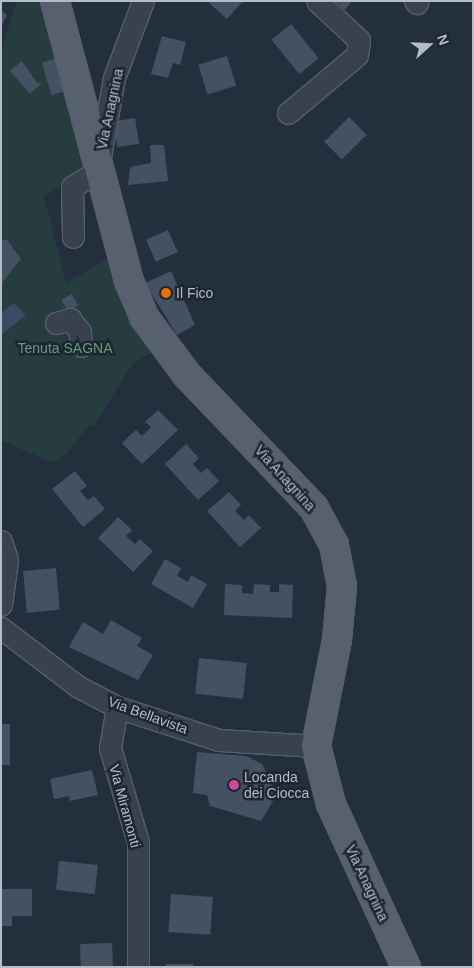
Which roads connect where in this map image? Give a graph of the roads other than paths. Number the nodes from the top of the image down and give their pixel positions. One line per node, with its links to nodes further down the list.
1 (55, 1): 5 (main road, Via Anagnina)
2 (142, 1): 5 (street, Via Anagnina)
3 (317, 1): 4 (street)
4 (288, 113)
5 (99, 162): 6 (street); 13 (main road, Via Anagnina)
6 (73, 237)
7 (56, 323): 8 (street)
8 (81, 346)
9 (1, 541): 10 (street)
10 (1, 605)
11 (1, 628): 12 (street, Via Bellavista)
12 (118, 707): 13 (street, Via Bellavista); 14 (street, Via Miramonti)
13 (316, 746): 15 (main road, Via Anagnina)
14 (138, 967)
15 (406, 967)

